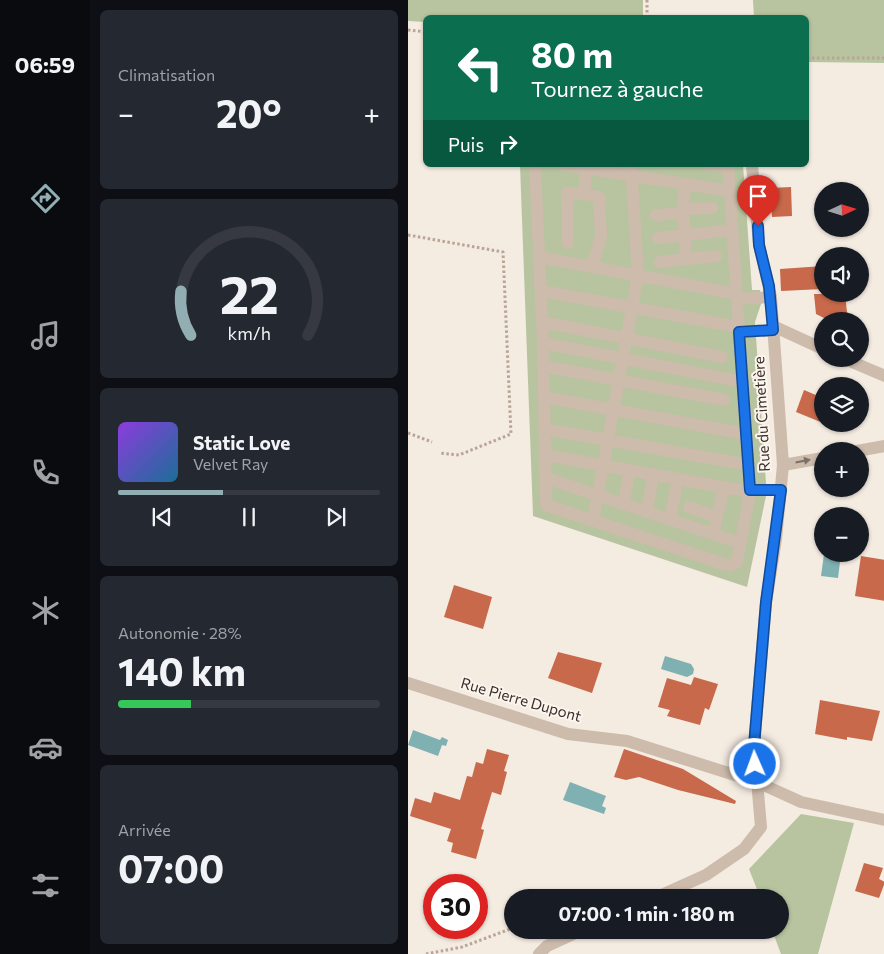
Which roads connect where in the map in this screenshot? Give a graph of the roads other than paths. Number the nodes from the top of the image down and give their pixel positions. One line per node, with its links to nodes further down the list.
1 (535, 167): 17 (street)
2 (585, 167): 5 (street); 8 (street)
3 (728, 167): 7 (street)
4 (752, 167): 24 (street, Rue du Cimetière)
5 (632, 170): 6 (street); 21 (street)
6 (686, 184): 7 (street); 10 (street)
7 (730, 191): 12 (street)
8 (585, 194): 15 (street); 20 (street)
9 (712, 208): 10 (street)
10 (683, 211): 11 (street); 13 (street)
11 (656, 215)
12 (732, 230): 13 (street); 23 (street)
13 (685, 235): 14 (street); 18 (street)
14 (658, 238)
15 (568, 243)
16 (716, 256): 18 (street)
17 (539, 257): 20 (street); 22 (street)
18 (686, 259): 19 (street)
19 (660, 262)
20 (592, 266): 21 (street)
21 (638, 275): 23 (street); 25 (street)
22 (541, 291): 25 (street); 26 (street)
23 (737, 296): 24 (street); 28 (street)
24 (771, 297): 27 (street, Rue du Cimetière)
25 (633, 308): 28 (street); 29 (street)
26 (542, 322): 29 (street); 30 (street)
27 (773, 328): 28 (street); 31 (street); 51 (street, Rue du Cimetière)
28 (739, 330): 38 (street)
29 (627, 338): 32 (street); 33 (street)
30 (543, 343): 33 (street); 34 (street)
31 (814, 345)
32 (722, 357)
33 (623, 358): 37 (street); 38 (street)
34 (544, 366): 37 (street); 39 (street)
35 (863, 367): 36 (street)
36 (884, 376)
37 (619, 380): 40 (street); 41 (street)
38 (743, 382): 43 (street)
39 (544, 397): 41 (street); 42 (street)
40 (724, 400)
41 (614, 410): 43 (street); 44 (street)
42 (545, 429): 44 (street); 47 (street)
43 (746, 434): 50 (street)
44 (608, 440): 49 (street); 50 (street)
45 (884, 446): 46 (street)
46 (869, 449)
47 (545, 455): 49 (street); 54 (street)
48 (814, 460): 51 (street, one-way to 48)
49 (603, 465): 52 (street); 59 (street)
50 (748, 465): 58 (street)
51 (783, 465): 57 (street, Rue du Cimetière)
52 (630, 470): 53 (street); 60 (street)
53 (654, 474): 55 (street); 62 (street)
54 (546, 478): 59 (street); 65 (street)
55 (678, 479): 56 (street); 64 (street)
56 (724, 487): 58 (street); 63 (street)
57 (781, 490): 58 (street); 69 (street, Rue du Cimetière)
58 (750, 491): 67 (street)
59 (597, 495): 60 (street); 65 (street)
60 (623, 504): 62 (street)
61 (689, 507): 63 (street)
62 (646, 512): 64 (street)
63 (717, 517): 66 (street)
64 (670, 520): 66 (street)
65 (592, 521): 67 (street)
66 (713, 534): 67 (street)
67 (740, 543)
68 (408, 683): 69 (street, Rue Pierre Dupont)
69 (756, 782): 70 (street, Rue Pierre Dupont); 71 (street, Rue du Cimetière)
70 (884, 820)
71 (674, 889)
72 (562, 939): 73 (street)
73 (539, 954)

